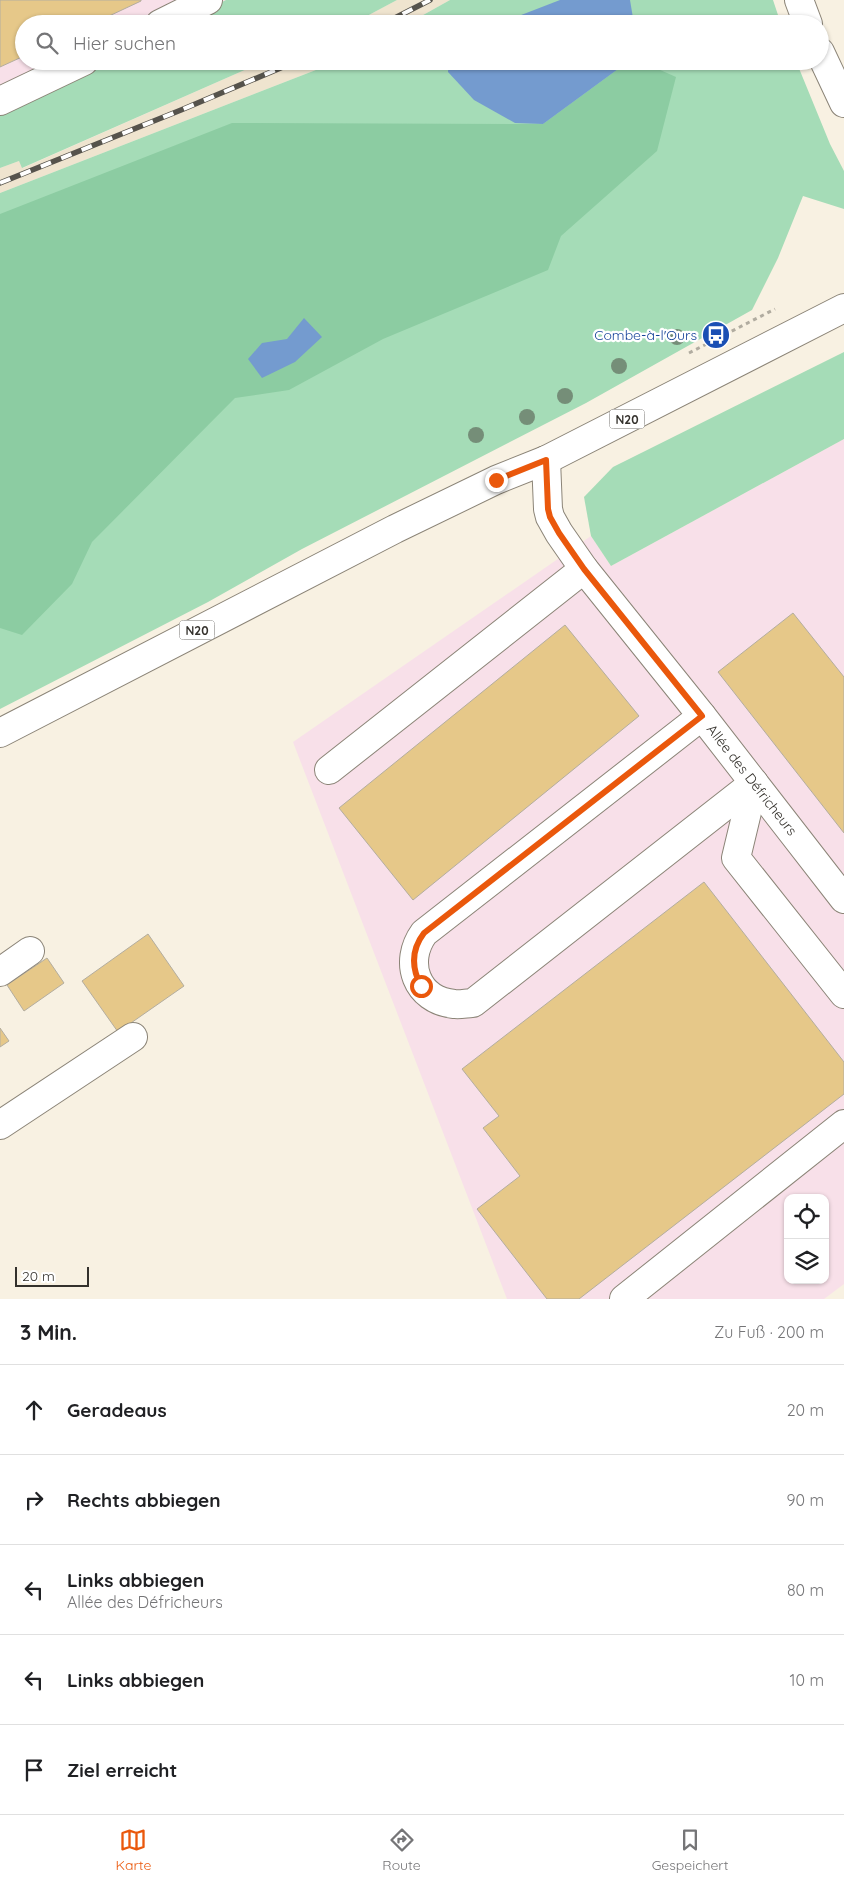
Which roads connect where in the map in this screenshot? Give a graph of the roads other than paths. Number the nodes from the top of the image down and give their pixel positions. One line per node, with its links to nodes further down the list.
1 (208, 0): 3 (main road)
2 (799, 0): 4 (main road)
3 (178, 15)
4 (805, 15)
5 (65, 70): 7 (main road)
6 (829, 70): 8 (main road)
7 (0, 101)
8 (844, 102)
9 (844, 308): 10 (main road, N20)
10 (546, 460): 11 (main road, Allée des Défricheurs); 13 (main road, N20)
11 (584, 569): 12 (main road, Allée des Défricheurs); 14 (main road)
12 (702, 716): 15 (main road, Allée des Défricheurs); 15 (main road)
13 (0, 733)
14 (329, 770)
15 (754, 783): 16 (main road, Allée des Défricheurs); 19 (main road)
16 (844, 899)
17 (30, 951): 18 (main road)
18 (0, 972)
19 (844, 994)
20 (133, 1037): 22 (main road)
21 (844, 1124): 23 (main road)
22 (0, 1125)
23 (624, 1299)

